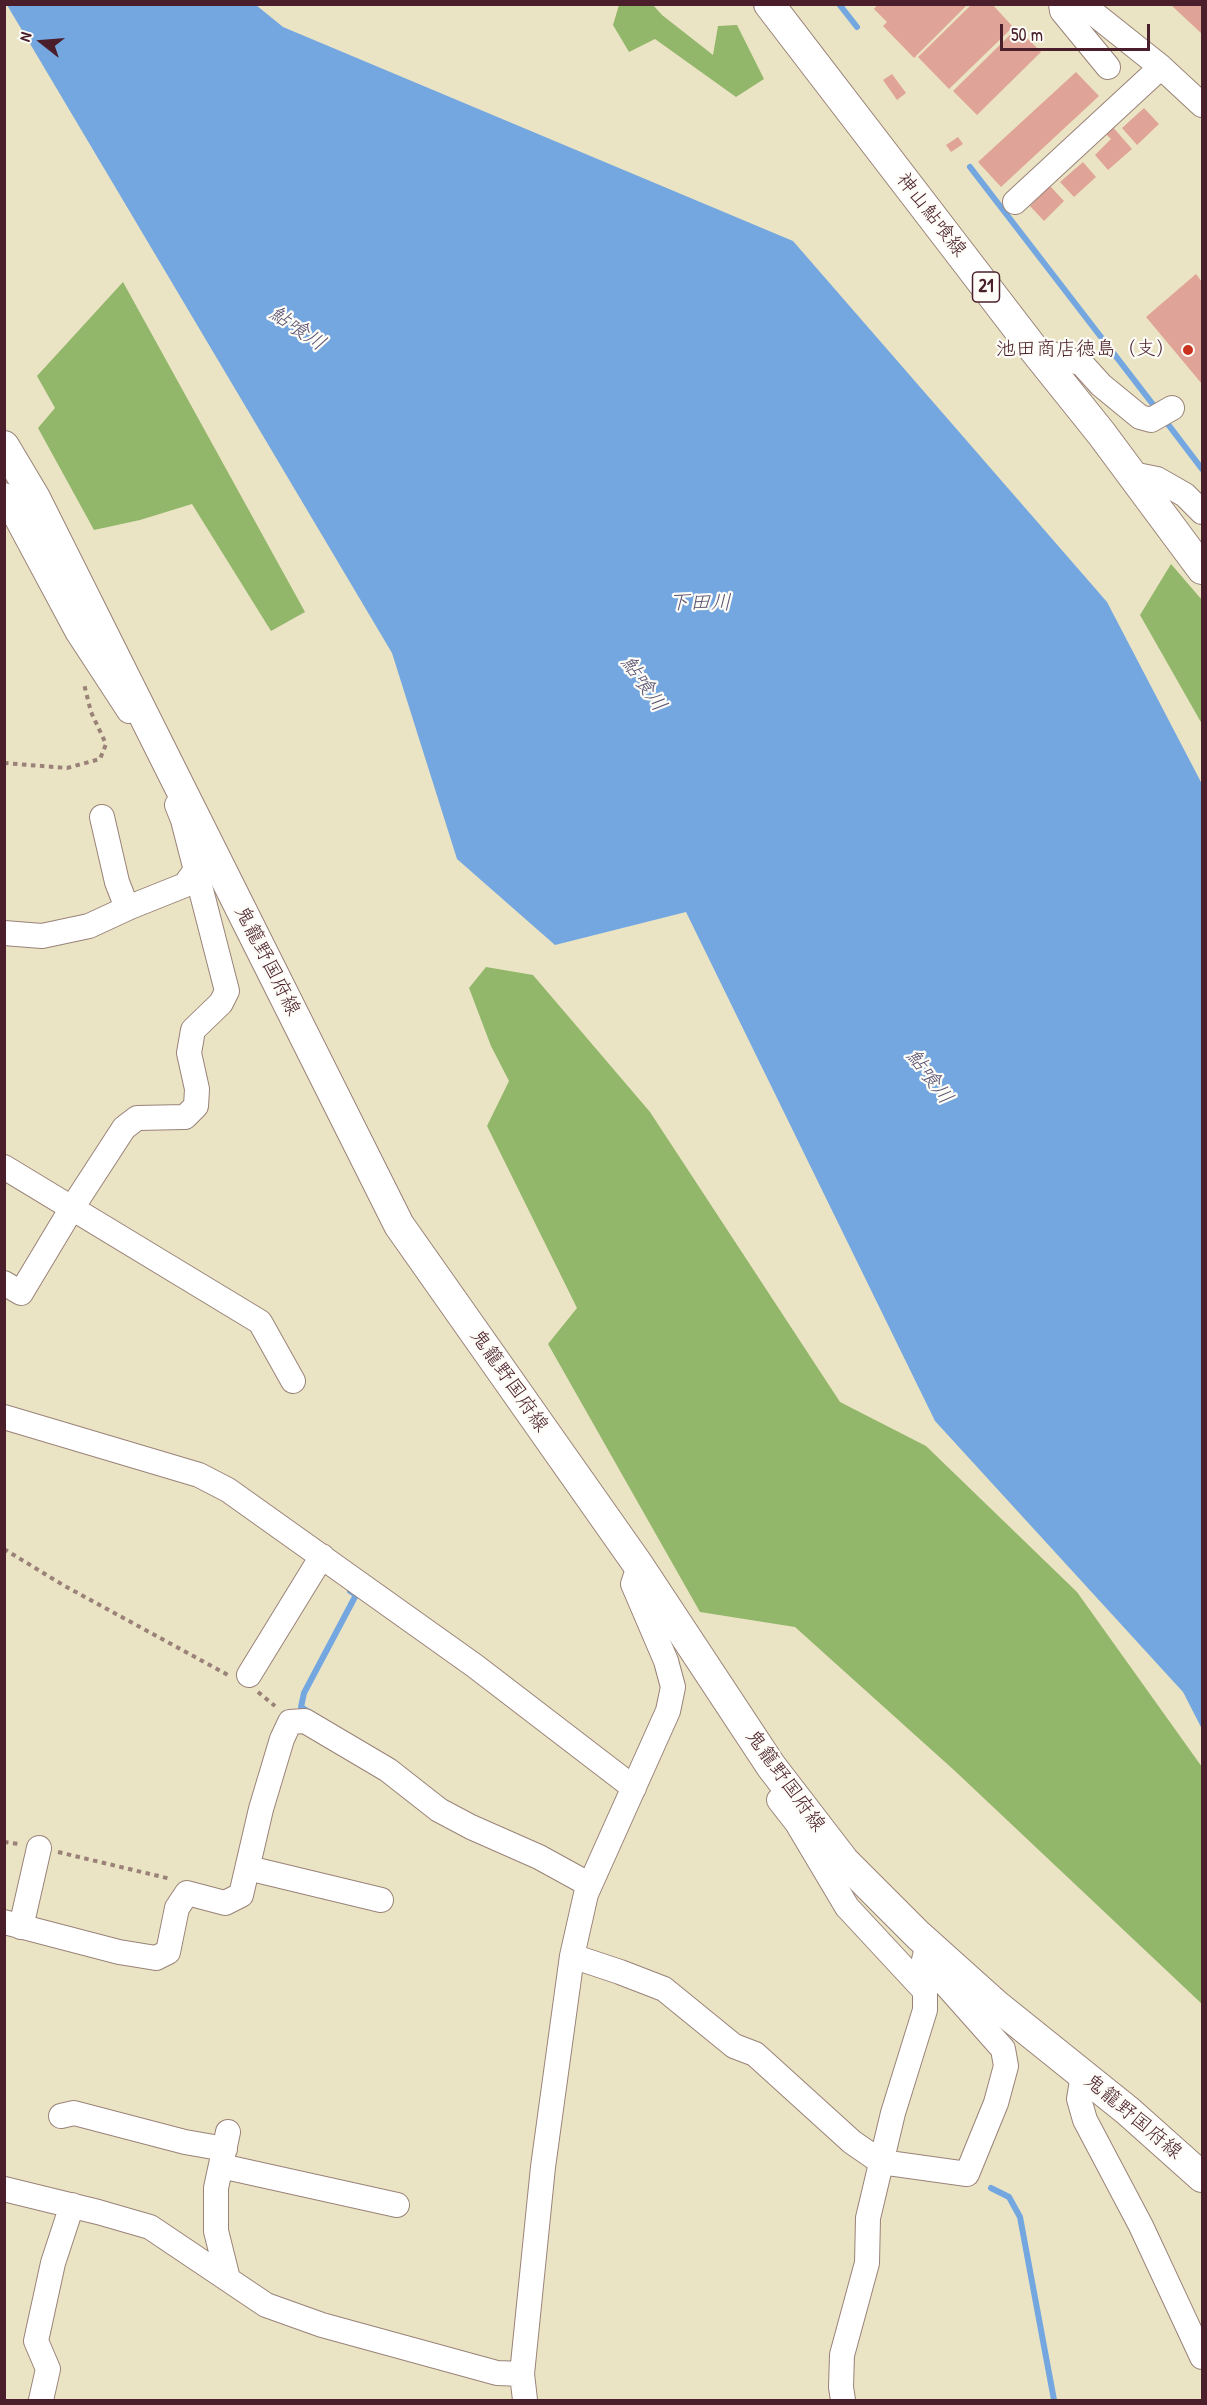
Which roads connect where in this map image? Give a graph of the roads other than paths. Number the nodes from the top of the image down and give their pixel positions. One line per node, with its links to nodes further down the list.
1 (769, 4): 8 (main road, 神山鮎喰線 / 21)
2 (1061, 4): 4 (street)
3 (1082, 4): 5 (street)
4 (1108, 67)
5 (1161, 67): 6 (street); 7 (street)
6 (1203, 105)
7 (1015, 202)
8 (1032, 346): 9 (street); 11 (main road, 神山鮎喰線 / 21)
9 (1162, 414)
10 (4, 447): 15 (main road, 鬼籠野国府線)
11 (1132, 474): 13 (street); 14 (main road, 神山鮎喰線 / 21)
12 (4, 495): 15 (street)
13 (1203, 512)
14 (1203, 569)
15 (167, 762): 17 (street); 26 (main road, 鬼籠野国府線)
16 (102, 817): 18 (street)
17 (195, 871): 18 (street); 21 (street)
18 (127, 908): 19 (street)
19 (4, 933)
20 (4, 1167): 21 (street)
21 (72, 1208): 22 (street); 23 (street)
22 (4, 1283)
23 (293, 1381)
24 (4, 1417): 25 (street)
25 (322, 1556): 27 (street); 29 (street)
26 (639, 1566): 28 (main road, 鬼籠野国府線); 29 (street)
27 (245, 1680)
28 (766, 1758): 35 (main road, 鬼籠野国府線); 40 (street)
29 (634, 1788): 32 (street)
30 (39, 1848): 34 (street)
31 (248, 1868): 32 (street); 33 (street); 34 (street)
32 (590, 1885): 36 (street)
33 (381, 1900)
34 (13, 1925)
35 (928, 1943): 37 (main road, 鬼籠野国府線); 40 (street)
36 (572, 1956): 40 (street); 47 (street)
37 (1083, 2075): 41 (main road, 鬼籠野国府線); 46 (street)
38 (61, 2116): 39 (street)
39 (225, 2149): 44 (street); 45 (street)
40 (881, 2162): 50 (street)
41 (1203, 2177)
42 (4, 2189): 43 (street)
43 (72, 2205): 45 (street); 48 (street)
44 (397, 2205)
45 (228, 2279): 47 (street)
46 (1203, 2357)
47 (522, 2374): 49 (street)
48 (41, 2400)
49 (525, 2400)
50 (843, 2400)

